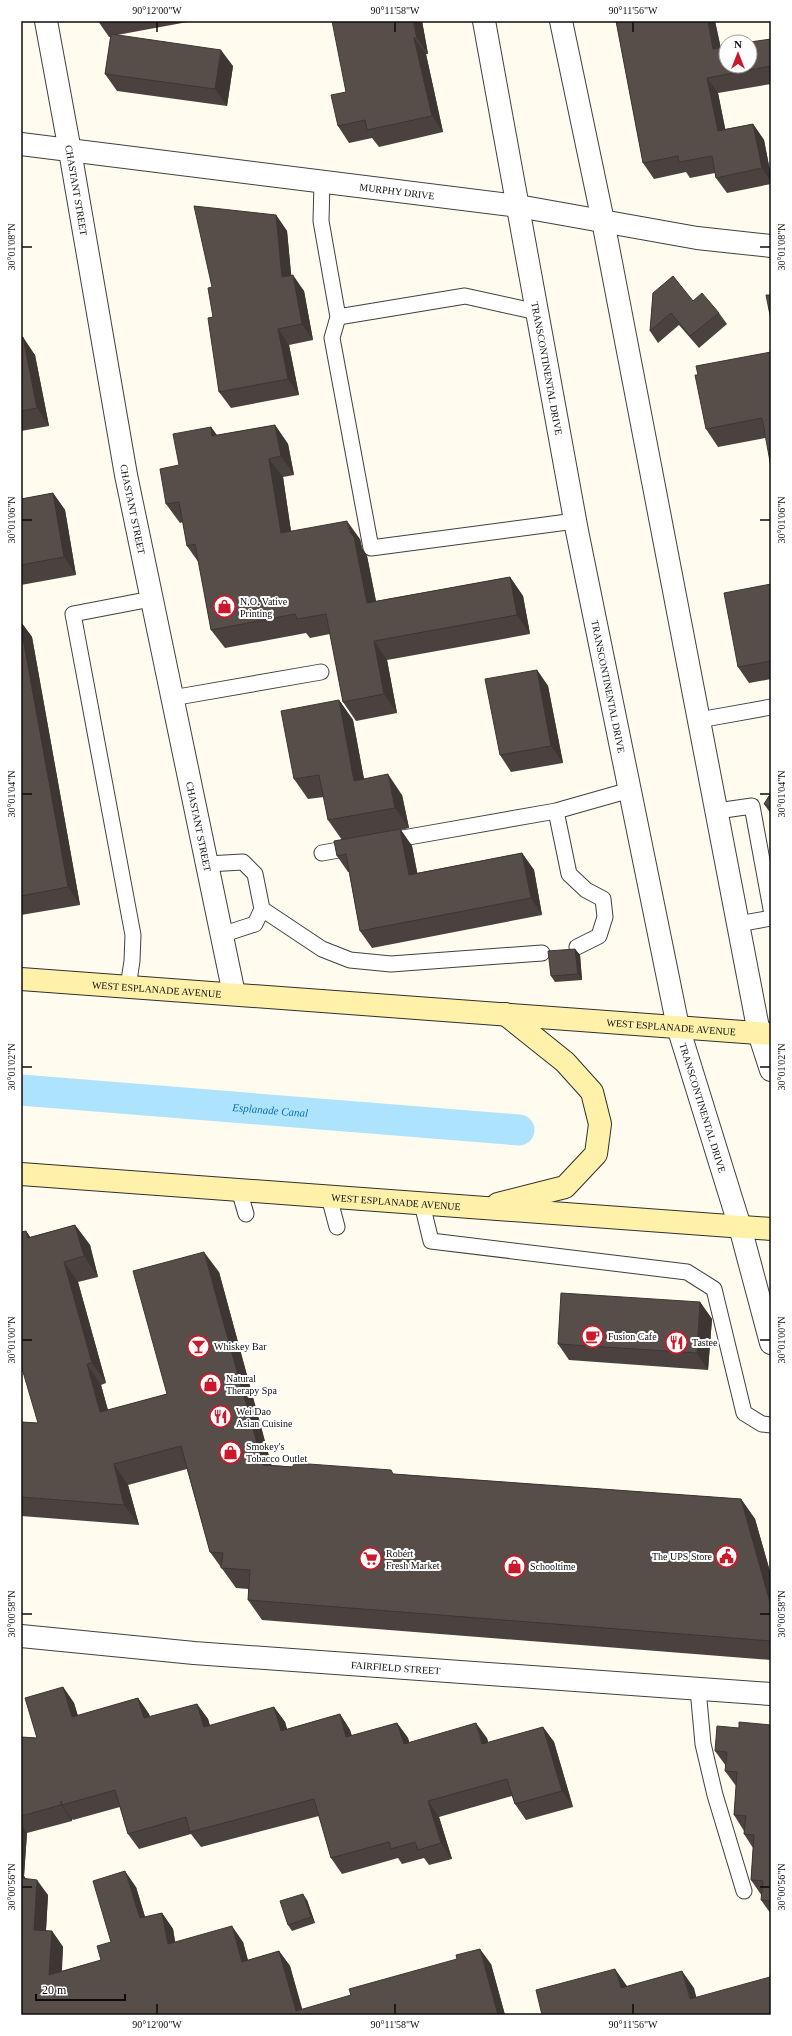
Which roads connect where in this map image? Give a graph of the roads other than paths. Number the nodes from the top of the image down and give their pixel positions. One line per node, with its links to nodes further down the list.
1 (46, 21): 5 (street, CHASTANT STREET)
2 (484, 21): 7 (street, TRANSCONTINENTAL DRIVE)
3 (561, 21): 8 (street)
4 (21, 144): 5 (street, MURPHY DRIVE)
5 (70, 151): 6 (street, MURPHY DRIVE); 13 (street, CHASTANT STREET)
6 (322, 182): 7 (street, MURPHY DRIVE); 11 (lane)
7 (518, 206): 8 (street, MURPHY DRIVE); 10 (street, TRANSCONTINENTAL DRIVE)
8 (603, 221): 9 (street, MURPHY DRIVE); 17 (street)
9 (771, 246)
10 (537, 312): 11 (lane); 12 (street, TRANSCONTINENTAL DRIVE)
11 (338, 317): 12 (lane)
12 (575, 521): 18 (street, TRANSCONTINENTAL DRIVE)
13 (151, 599): 15 (street, CHASTANT STREET); 31 (lane)
14 (321, 672): 15 (lane)
15 (172, 698): 22 (street, CHASTANT STREET)
16 (771, 707): 17 (lane)
17 (699, 720): 20 (street)
18 (630, 790): 19 (lane); 34 (street, TRANSCONTINENTAL DRIVE)
19 (556, 811): 21 (lane); 28 (lane)
20 (716, 811): 24 (lane); 26 (street)
21 (322, 853)
22 (207, 864): 23 (lane); 27 (street, CHASTANT STREET)
23 (262, 909): 27 (lane); 29 (lane)
24 (771, 909)
25 (771, 918): 26 (lane)
26 (738, 924): 35 (street)
27 (221, 935): 32 (street, CHASTANT STREET)
28 (577, 947)
29 (542, 953)
30 (21, 979): 31 (main road, WEST ESPLANADE AVENUE)
31 (128, 987): 32 (main road, WEST ESPLANADE AVENUE)
32 (234, 994): 33 (main road, WEST ESPLANADE AVENUE)
33 (505, 1014): 34 (main road, WEST ESPLANADE AVENUE); 41 (main road)
34 (678, 1027): 35 (main road, WEST ESPLANADE AVENUE); 44 (street, TRANSCONTINENTAL DRIVE)
35 (765, 1033): 36 (street)
36 (771, 1070)
37 (21, 1174): 38 (main road, WEST ESPLANADE AVENUE)
38 (239, 1190): 39 (main road, WEST ESPLANADE AVENUE); 42 (lane)
39 (329, 1197): 40 (main road, WEST ESPLANADE AVENUE); 43 (lane)
40 (422, 1204): 41 (main road, WEST ESPLANADE AVENUE); 47 (lane)
41 (479, 1208): 44 (main road, WEST ESPLANADE AVENUE)
42 (246, 1214)
43 (337, 1227)
44 (740, 1227): 45 (main road, WEST ESPLANADE AVENUE); 46 (street, TRANSCONTINENTAL DRIVE)
45 (771, 1229)
46 (771, 1343)
47 (771, 1425)
48 (21, 1636): 49 (street, FAIRFIELD STREET)
49 (698, 1689): 50 (street, FAIRFIELD STREET); 51 (lane)
50 (771, 1694)
51 (744, 1891)

